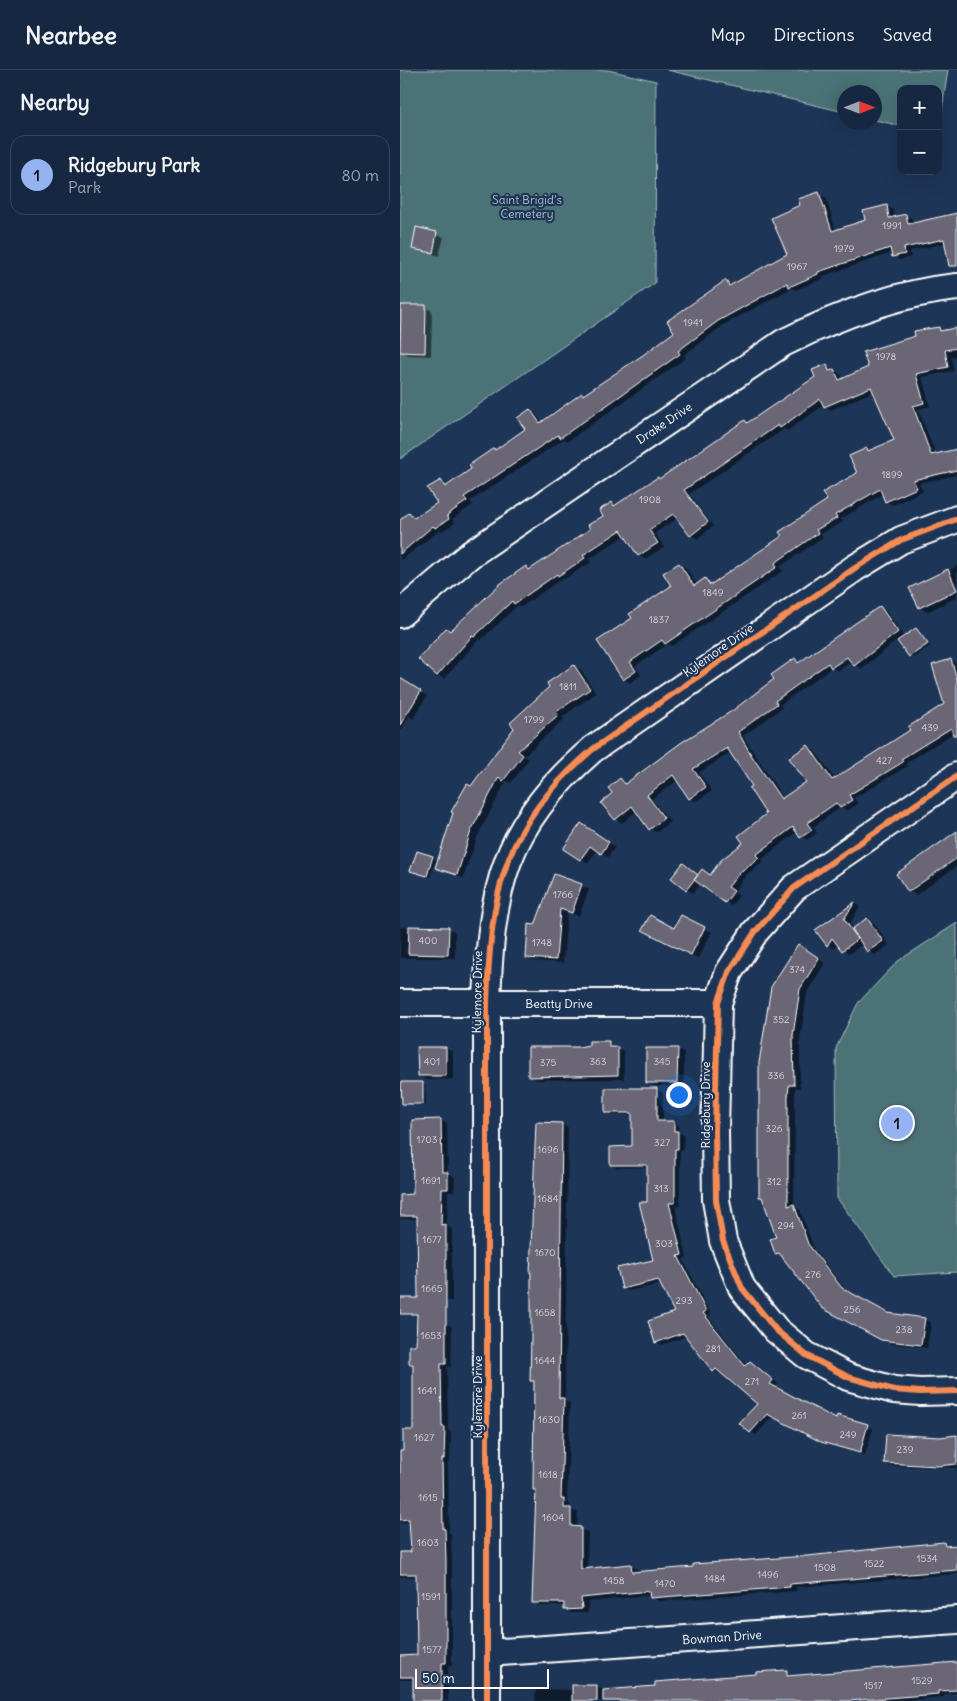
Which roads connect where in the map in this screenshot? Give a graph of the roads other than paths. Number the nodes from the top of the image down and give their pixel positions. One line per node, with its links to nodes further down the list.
1 (957, 286): 3 (street, Drake Drive)
2 (957, 519): 6 (street, Kylemore Drive)
3 (400, 614)
4 (957, 776): 7 (street, Ridgebury Drive)
5 (400, 1003): 6 (street, Beatty Drive)
6 (487, 1003): 7 (street, Beatty Drive); 10 (street, Kylemore Drive)
7 (718, 1003): 8 (street, Ridgebury Drive)
8 (957, 1391)
9 (957, 1620): 10 (street, Bowman Drive)
10 (487, 1653): 11 (street, Kylemore Drive)
11 (487, 1701)

